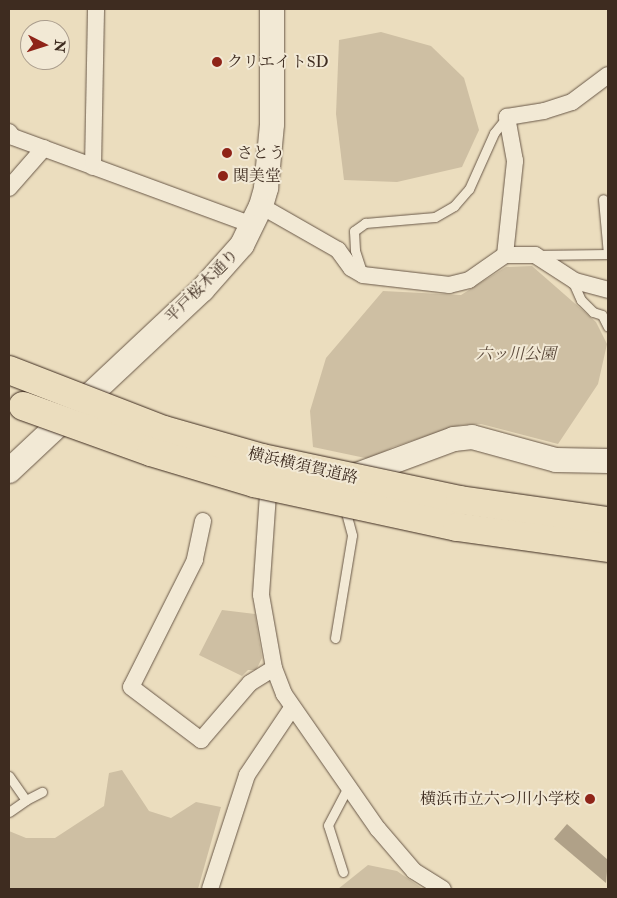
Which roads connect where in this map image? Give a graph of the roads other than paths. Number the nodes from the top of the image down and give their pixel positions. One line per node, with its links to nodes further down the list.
1 (96, 9): 7 (street)
2 (272, 9): 10 (street, 平戸桜木通り)
3 (608, 75): 4 (street)
4 (507, 117): 11 (street); 13 (lane)
5 (9, 132): 6 (street)
6 (44, 148): 7 (street); 8 (street)
7 (92, 166): 10 (street)
8 (9, 188)
9 (603, 199): 12 (lane)
10 (256, 216): 13 (street); 19 (street, 平戸桜木通り)
11 (505, 255): 12 (street); 13 (street)
12 (535, 255): 14 (street)
13 (363, 275)
14 (571, 278): 15 (street); 16 (lane)
15 (608, 290)
16 (608, 327)
17 (9, 370): 25 (highway, 横浜横須賀道路, bridge)
18 (16, 408): 19 (street); 26 (highway, 横浜横須賀道路, bridge)
19 (61, 421): 21 (street, 平戸桜木通り); 22 (street)
20 (608, 461): 23 (street)
21 (9, 472)
22 (269, 480): 23 (street); 28 (street)
23 (338, 483): 27 (lane)
24 (203, 521): 28 (street)
25 (608, 521)
26 (608, 548)
27 (335, 638)
28 (274, 668): 29 (street)
29 (292, 708): 31 (street); 36 (street)
30 (9, 776): 33 (lane)
31 (348, 787): 35 (lane); 37 (street)
32 (42, 792): 33 (lane)
33 (26, 800): 34 (lane)
34 (9, 812)
35 (344, 872)
36 (210, 889)
37 (444, 889)

